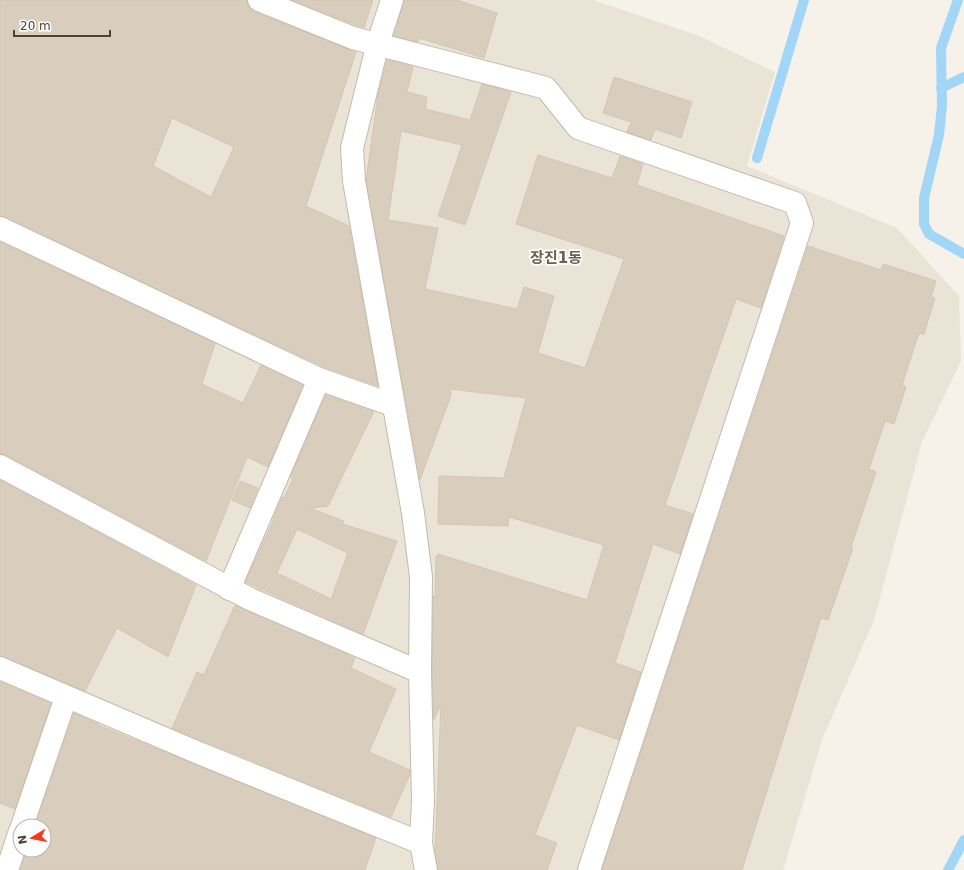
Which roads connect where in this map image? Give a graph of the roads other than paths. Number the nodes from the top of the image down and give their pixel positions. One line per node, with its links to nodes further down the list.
1 (259, 0): 3 (street)
2 (392, 0): 3 (street)
3 (378, 43): 6 (street); 17 (street)
4 (0, 228): 5 (street)
5 (319, 379): 6 (street); 8 (street)
6 (393, 405): 10 (street)
7 (0, 466): 8 (street)
8 (230, 589): 10 (street)
9 (0, 668): 11 (street)
10 (420, 672): 13 (street)
11 (66, 696): 12 (street); 13 (street)
12 (25, 818)
13 (421, 843): 16 (street)
14 (12, 855): 15 (street)
15 (7, 870)
16 (426, 870)
17 (589, 870)

